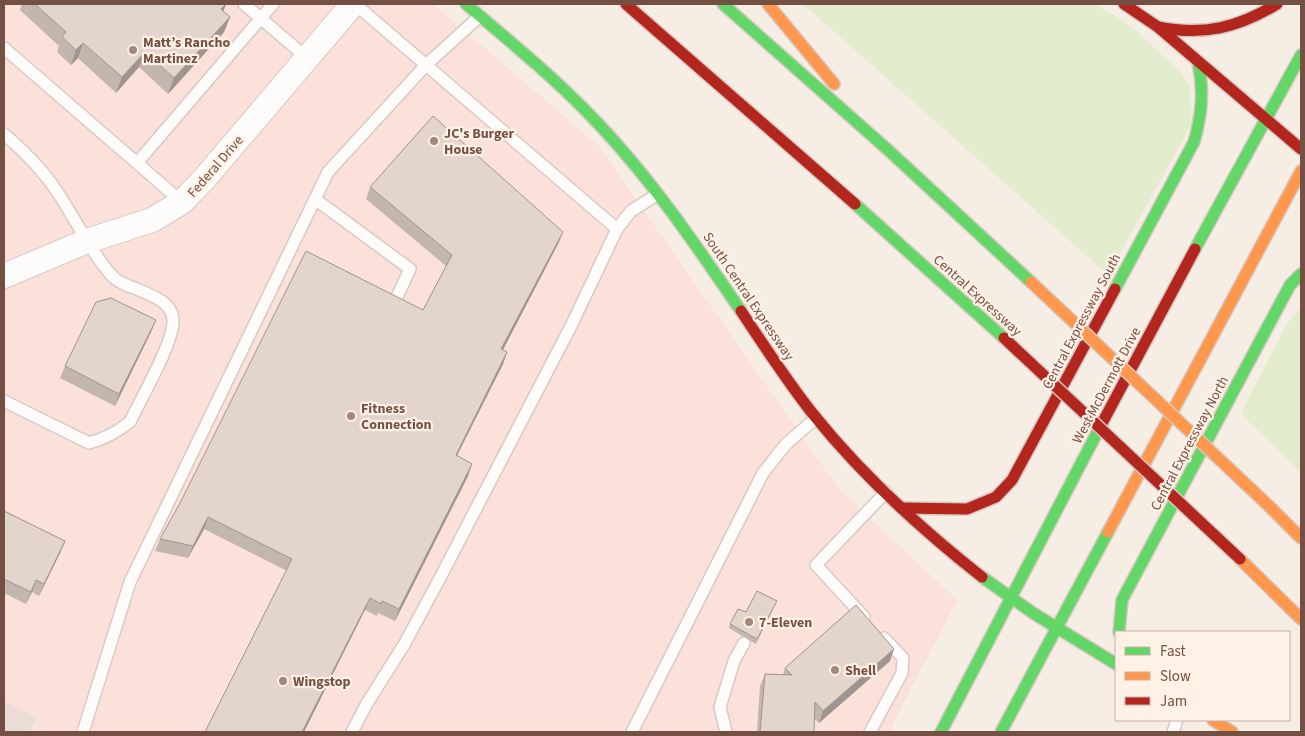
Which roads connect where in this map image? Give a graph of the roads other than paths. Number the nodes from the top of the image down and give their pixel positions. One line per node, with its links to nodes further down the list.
1 (244, 4): 11 (lane)
2 (273, 4): 11 (lane)
3 (354, 4): 15 (street, Federal Drive); 17 (lane)
4 (466, 4): 10 (main road, South Central Expressway)
5 (626, 4): 38 (main road, Central Expressway, bridge)
6 (723, 4): 20 (main road)
7 (768, 4): 20 (main road)
8 (1124, 4): 12 (main road)
9 (1277, 4): 12 (main road)
10 (480, 16): 17 (lane); 24 (main road, South Central Expressway)
11 (261, 18): 15 (lane); 22 (lane)
12 (1158, 28): 16 (main road)
13 (4, 48): 22 (lane)
14 (1301, 55): 18 (main road, West McDermott Drive)
15 (307, 58): 26 (street, Federal Drive)
16 (1198, 62): 18 (main road); 35 (main road, Central Expressway South)
17 (426, 66): 25 (lane); 27 (lane)
18 (1266, 119): 21 (main road); 37 (main road, West McDermott Drive)
19 (4, 134): 28 (lane)
20 (887, 149): 36 (main road, bridge)
21 (1301, 149)
22 (136, 163): 26 (lane)
23 (1301, 171): 39 (main road)
24 (658, 194): 27 (lane); 33 (main road, South Central Expressway)
25 (315, 199): 31 (lane); 44 (lane)
26 (182, 202): 28 (street, Federal Drive)
27 (617, 229): 45 (lane)
28 (87, 241): 30 (street, Federal Drive); 32 (lane)
29 (1301, 274): 40 (main road, Central Expressway North)
30 (4, 276)
31 (397, 297)
32 (4, 401)
33 (816, 418): 34 (main road, South Central Expressway); 46 (lane)
34 (886, 492): 35 (main road, South Central Expressway); 48 (lane)
35 (901, 508): 37 (main road, South Central Expressway)
36 (1301, 538)
37 (1011, 599): 39 (main road, South Central Expressway); 49 (main road, West McDermott Drive)
38 (1301, 619)
39 (1055, 628): 42 (main road, South Central Expressway); 50 (main road)
40 (1119, 631)
41 (744, 643): 47 (lane)
42 (1115, 663)
43 (1215, 721): 51 (main road)
44 (83, 732)
45 (352, 732)
46 (632, 732)
47 (726, 732)
48 (870, 732)
49 (941, 732)
50 (1002, 732)
51 (1232, 732)

